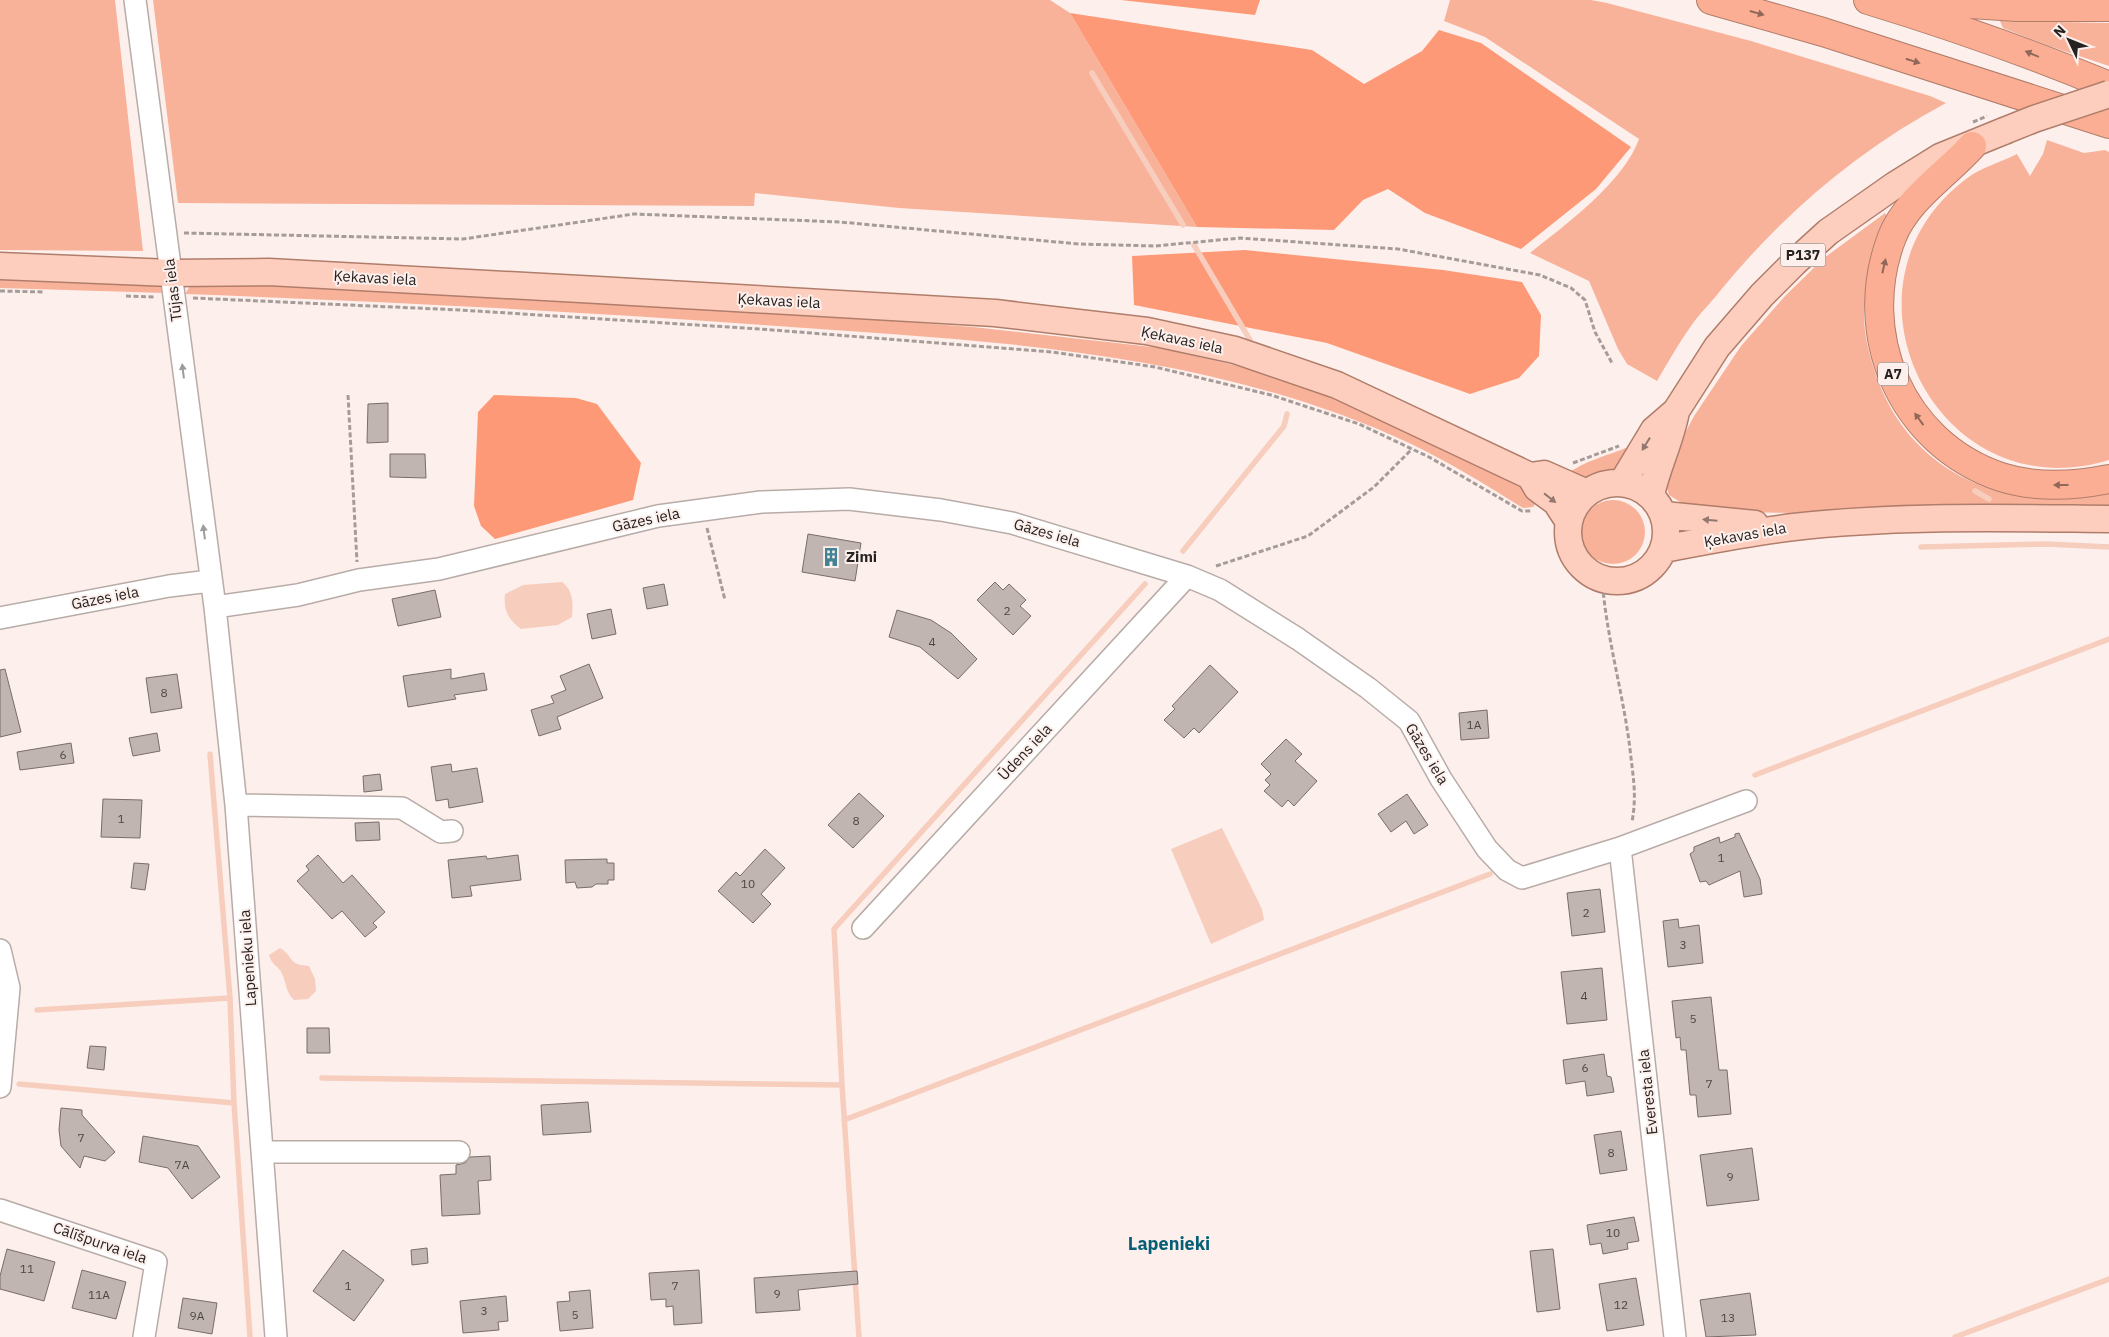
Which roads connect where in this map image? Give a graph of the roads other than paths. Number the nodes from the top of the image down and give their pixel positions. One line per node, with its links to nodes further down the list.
1 (135, 0): 11 (street, Tūjas iela)
2 (1710, 0): 8 (highway, one-way to 8)
3 (1868, 0): 6 (highway, one-way to 3)
4 (1909, 0): 5 (highway)
5 (2109, 7)
6 (2109, 86)
7 (2109, 94): 9 (main road, P137, bridge)
8 (2109, 124)
9 (1972, 146): 12 (main road, P137); 14 (highway, A7, one-way to 9)
10 (0, 266): 11 (main road, Ķekavas iela)
11 (173, 286): 13 (main road, Ķekavas iela); 23 (street, Tūjas iela, one-way to 11)
12 (1676, 411): 15 (main road, P137, one-way to 15); 17 (main road, P137)
13 (1530, 476): 16 (main road, Ķekavas iela); 19 (main road, Ķekavas iela, one-way to 19)
14 (2109, 479)
15 (1622, 483): 16 (main road); 17 (main road, Ķekavas iela)
16 (1587, 493): 19 (main road)
17 (1657, 505): 20 (main road, Ķekavas iela, one-way to 17); 21 (main road)
18 (2109, 519): 20 (main road)
19 (1569, 522): 21 (main road, Ķekavas iela)
20 (1794, 527): 21 (main road, Ķekavas iela)
21 (1663, 549)
22 (1187, 576): 24 (street, Gāzes iela); 29 (street, Gāzes iela); 30 (street, Ūdens iela)
23 (210, 581): 24 (street, Lapenieku iela); 25 (street, Gāzes iela)
24 (214, 607): 27 (street, Lapenieku iela)
25 (0, 618)
26 (1746, 801): 29 (street, Gāzes iela)
27 (236, 804): 28 (street); 33 (street, Lapenieku iela)
28 (452, 831)
29 (1624, 846): 38 (street, Everesta iela)
30 (863, 928)
31 (0, 950): 32 (street)
32 (0, 1086)
33 (262, 1152): 34 (street); 37 (street, Lapenieku iela)
34 (459, 1152)
35 (0, 1210): 36 (street, Cālīšpurva iela)
36 (144, 1337)
37 (276, 1337)
38 (1676, 1337)

